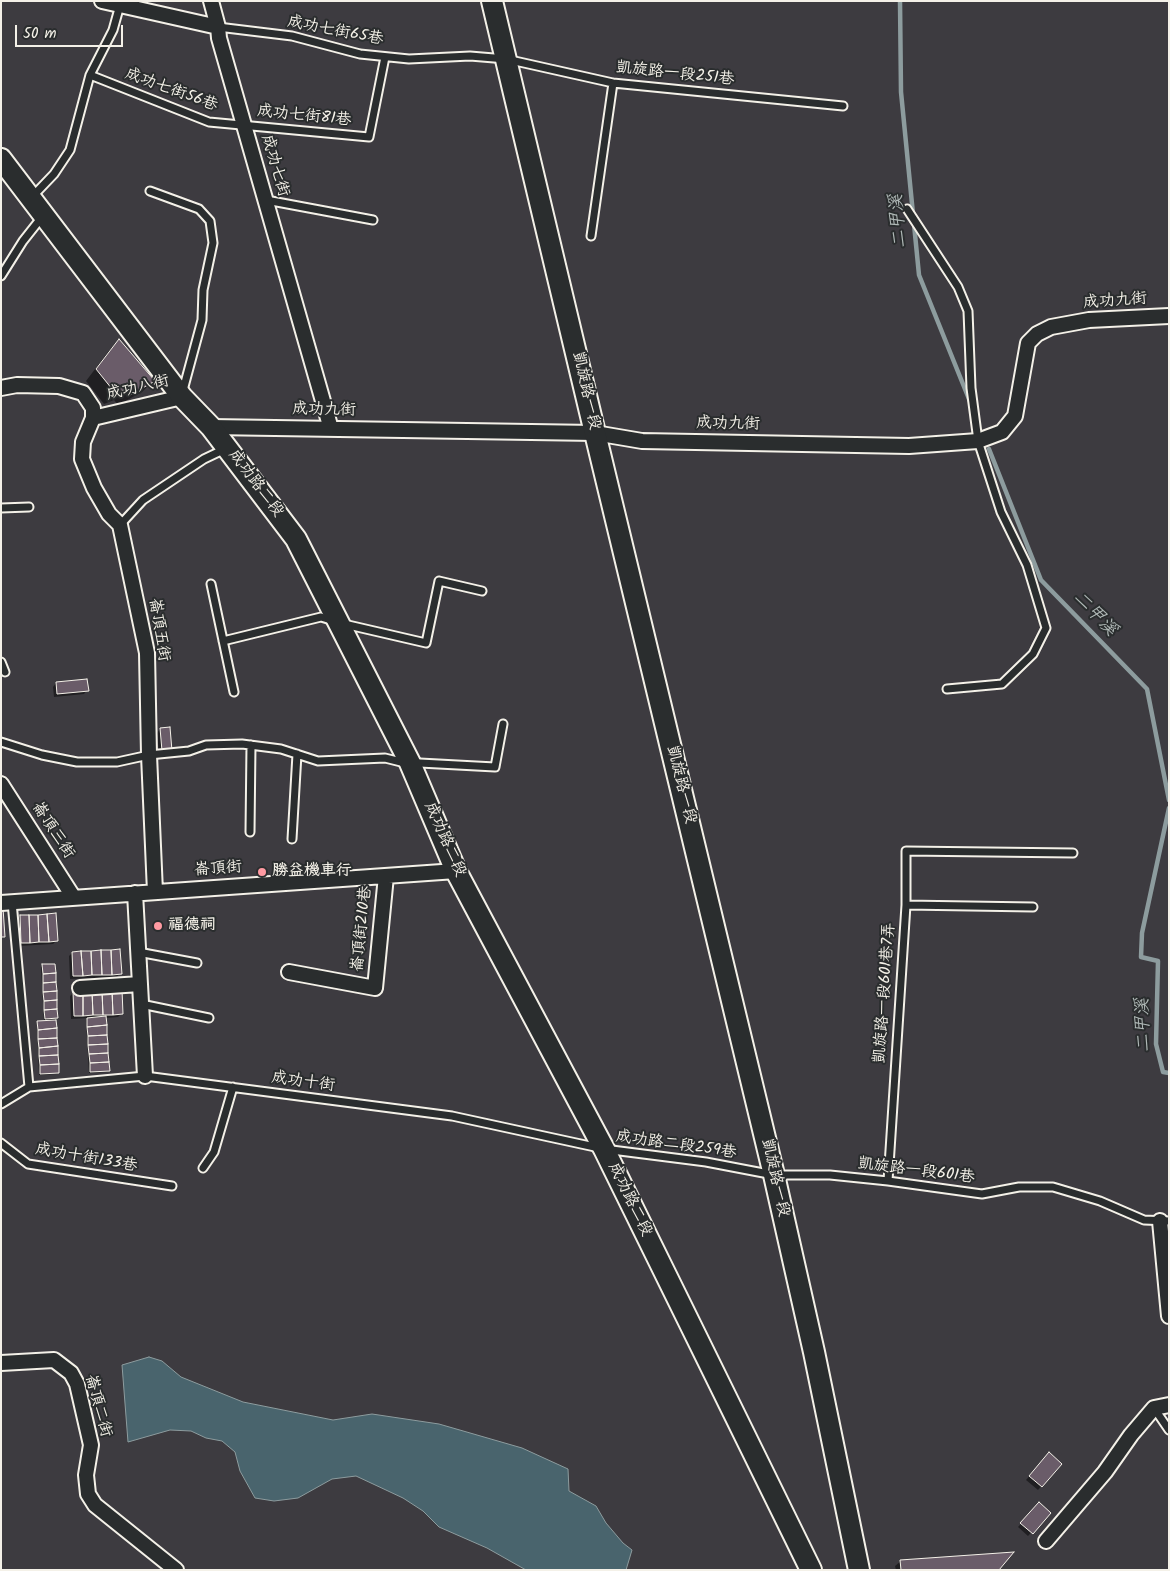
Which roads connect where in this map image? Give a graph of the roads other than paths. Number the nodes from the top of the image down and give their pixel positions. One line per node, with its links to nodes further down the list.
1 (102, 1): 4 (street)
2 (211, 1): 5 (street, 成功七街)
3 (492, 1): 7 (street, 凱旋路一段)
4 (120, 5): 5 (street); 8 (lane)
5 (218, 27): 6 (lane, 成功七街65巷); 11 (street, 成功七街)
6 (385, 57): 7 (lane, 成功七街65巷); 11 (lane, 成功七街81巷)
7 (506, 58): 9 (lane, 凱旋路一段251巷); 27 (street, 凱旋路一段)
8 (90, 75): 11 (lane, 成功七街56巷); 14 (lane)
9 (613, 82): 10 (lane, 凱旋路一段251巷); 19 (lane)
10 (843, 106)
11 (244, 125): 15 (street, 成功七街)
12 (1, 159): 14 (street, 成功路二段)
13 (150, 191): 23 (lane)
14 (31, 198): 17 (street, 成功路二段)
15 (265, 200): 18 (lane); 26 (street, 成功七街)
16 (907, 209): 28 (lane)
17 (44, 214): 20 (lane); 23 (street, 成功路二段)
18 (373, 220)
19 (591, 236)
20 (1, 276)
21 (1169, 316): 28 (street, 成功九街)
22 (1, 388): 24 (street, 成功八街)
23 (182, 396): 24 (street, 成功八街); 25 (street, 成功路二段)
24 (93, 418): 32 (street, 崙頂五街)
25 (211, 427): 26 (street, 成功九街); 29 (street, 成功路二段)
26 (331, 429): 27 (street, 成功九街)
27 (595, 433): 28 (street, 成功九街); 73 (street, 凱旋路一段)
28 (978, 441): 39 (lane)
29 (228, 448): 32 (lane); 35 (street, 成功路二段)
30 (30, 507): 31 (lane)
31 (1, 508)
32 (120, 525): 45 (street, 崙頂五街)
33 (211, 584): 36 (lane)
34 (482, 591): 35 (lane)
35 (338, 622): 36 (lane); 46 (street, 成功路二段)
36 (223, 641): 40 (lane)
37 (1, 662): 38 (lane)
38 (4, 672)
39 (947, 689)
40 (234, 692)
41 (503, 724): 46 (lane)
42 (1, 742): 45 (lane)
43 (251, 745): 44 (lane); 45 (lane); 48 (lane)
44 (297, 754): 46 (lane); 49 (lane)
45 (149, 755): 53 (street, 崙頂五街)
46 (410, 763): 51 (street, 成功路二段)
47 (1, 784): 55 (street, 崙頂三街)
48 (250, 832)
49 (292, 839)
50 (1073, 853): 57 (lane)
51 (456, 872): 52 (street, 崙頂街); 71 (street, 成功路二段)
52 (386, 876): 53 (street, 崙頂街); 61 (street, 崙頂街210巷)
53 (155, 892): 54 (street, 崙頂街)
54 (135, 893): 55 (street, 崙頂街); 59 (street)
55 (74, 898): 56 (street, 崙頂街)
56 (7, 902): 67 (lane, 崙頂街)
57 (906, 905): 58 (lane, 凱旋路一段601巷7弄); 74 (lane, 凱旋路一段601巷7弄)
58 (1033, 907)
59 (138, 952): 60 (lane); 62 (street)
60 (196, 963)
61 (289, 972)
62 (140, 984): 63 (street); 64 (street)
63 (80, 988)
64 (141, 1004): 65 (lane); 66 (street)
65 (209, 1018)
66 (145, 1076): 67 (lane, 成功十街); 68 (lane, 成功十街)
67 (29, 1087): 69 (lane, 成功十街)
68 (233, 1087): 71 (lane, 成功十街); 72 (lane)
69 (1, 1104)
70 (1, 1143): 75 (lane, 成功十街133巷)
71 (604, 1149): 73 (lane, 成功路二段259巷); 84 (street, 成功路二段)
72 (203, 1168)
73 (774, 1175): 74 (lane, 凱旋路一段601巷); 85 (street, 凱旋路一段)
74 (888, 1181): 76 (lane, 凱旋路一段601巷)
75 (172, 1186)
76 (1164, 1221): 77 (street)
77 (1169, 1316)
78 (1, 1362): 83 (street, 崙頂二街)
79 (1169, 1405): 80 (street)
80 (1154, 1408): 81 (lane); 82 (street)
81 (1169, 1430)
82 (1046, 1541)
83 (176, 1570)
84 (812, 1570)
85 (859, 1570)

